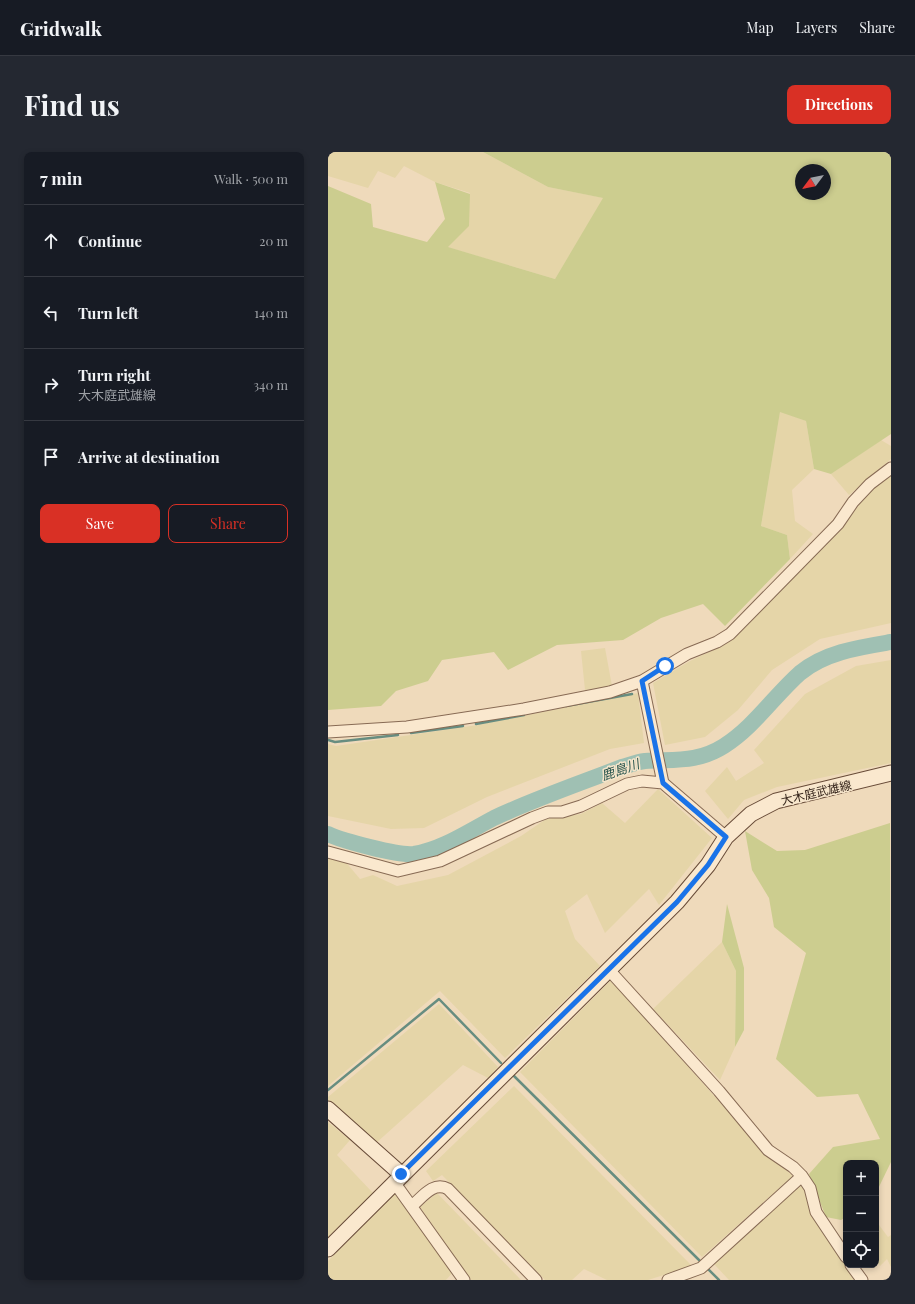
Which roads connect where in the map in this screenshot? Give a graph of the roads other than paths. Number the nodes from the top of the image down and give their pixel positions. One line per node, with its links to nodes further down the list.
1 (891, 468): 2 (street)
2 (642, 681): 3 (street); 5 (street)
3 (328, 732)
4 (891, 773): 6 (main road, 大木庭武雄線)
5 (662, 780): 6 (street); 7 (street)
6 (726, 837): 8 (main road, 大木庭武雄線)
7 (328, 852)
8 (608, 970): 10 (street); 11 (main road, 大木庭武雄線)
9 (328, 1109): 11 (main road)
10 (802, 1176): 14 (street); 18 (street)
11 (398, 1178): 12 (street); 13 (main road, 大木庭武雄線)
12 (413, 1205): 16 (street); 17 (street)
13 (328, 1249)
14 (843, 1253)
15 (853, 1268): 19 (street)
16 (464, 1280)
17 (536, 1280)
18 (668, 1280)
19 (862, 1280)

